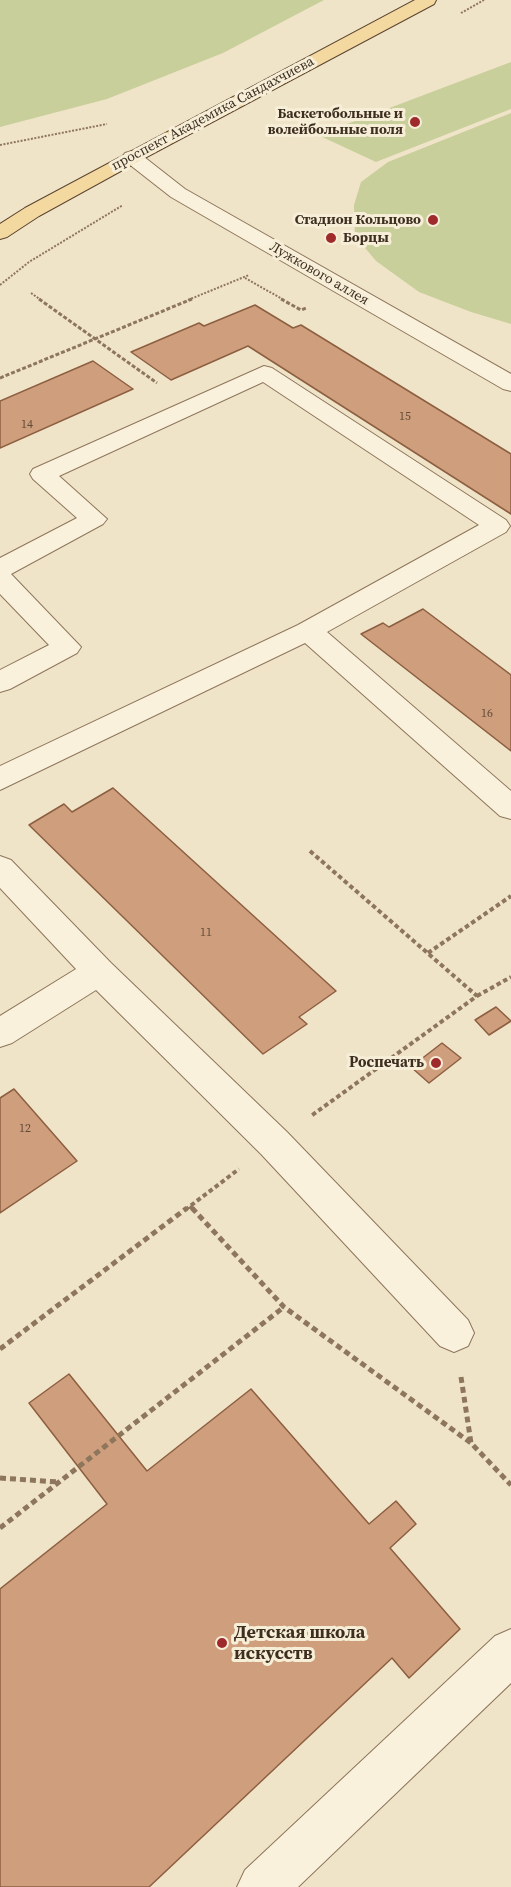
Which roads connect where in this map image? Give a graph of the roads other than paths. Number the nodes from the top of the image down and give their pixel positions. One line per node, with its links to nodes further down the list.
1 (428, 0): 2 (main road, проспект Академика Сандахчиева)
2 (132, 157): 3 (main road, проспект Академика Сандахчиева); 4 (lane, Лужкового аллея)
3 (0, 233)
4 (511, 384)
5 (0, 569): 7 (lane)
6 (0, 578): 8 (lane)
7 (308, 631): 9 (lane); 10 (lane)
8 (0, 682)
9 (0, 779)
10 (511, 808)
11 (0, 868): 12 (lane)
12 (99, 972): 13 (lane); 14 (lane)
13 (0, 1033)
14 (454, 1332)
15 (511, 1652): 16 (lane)
16 (262, 1887)

